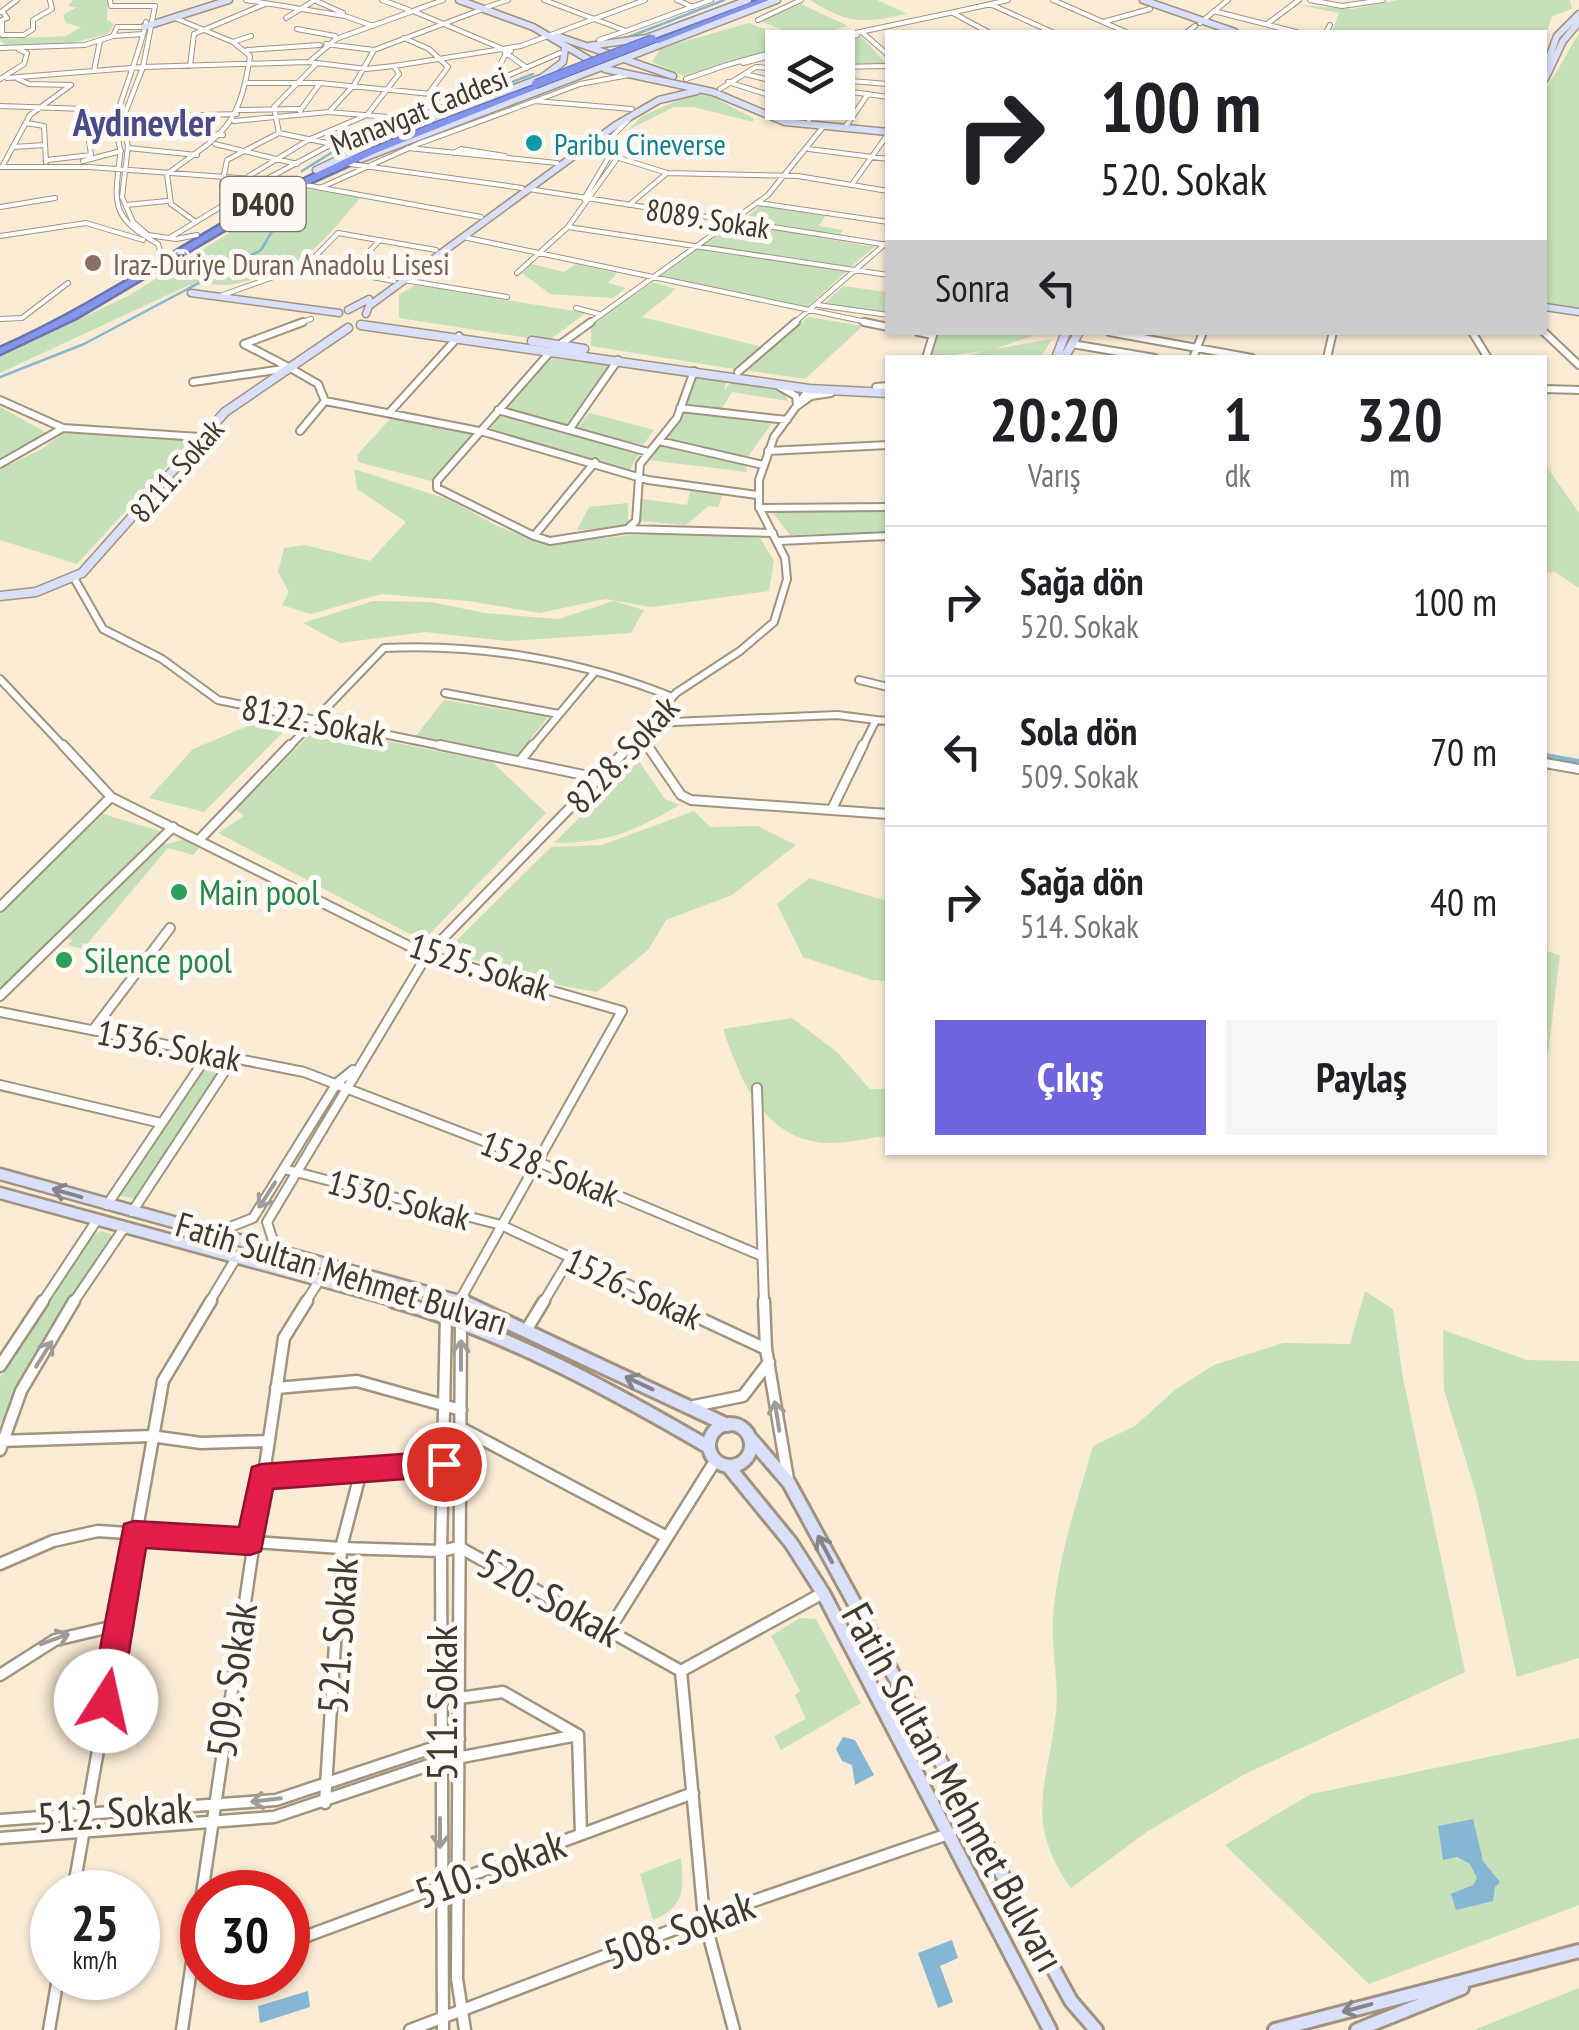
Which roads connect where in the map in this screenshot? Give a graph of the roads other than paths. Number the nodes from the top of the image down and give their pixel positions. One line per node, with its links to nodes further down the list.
1 (17, 0): 42 (street)
2 (50, 0): 42 (street)
3 (221, 0): 57 (street)
4 (229, 0): 44 (street)
5 (246, 0): 32 (street)
6 (315, 0): 37 (street); 43 (street)
7 (382, 0): 38 (street)
8 (440, 0): 38 (street)
9 (459, 0): 35 (street)
10 (468, 0): 35 (street)
11 (508, 0): 35 (street)
12 (544, 0): 46 (street)
13 (645, 0): 46 (street)
14 (676, 0): 34 (street)
15 (711, 0): 34 (street)
16 (748, 0): 78 (street)
17 (757, 0): 78 (highway, D400)
18 (764, 0): 78 (highway, D400)
19 (778, 0): 78 (street)
20 (801, 0): 47 (street)
21 (1008, 0): 30 (street)
22 (1053, 0): 48 (street)
23 (1130, 0): 36 (street)
24 (1143, 0): 51 (street)
25 (1226, 0): 39 (street)
26 (1299, 0): 52 (street)
27 (1310, 0): 28 (street)
28 (1378, 0)
29 (162, 1): 33 (street)
30 (990, 2): 40 (street); 62 (street); 70 (street)
31 (111, 3): 33 (street); 56 (street)
32 (266, 3): 37 (street); 59 (street)
33 (156, 6): 57 (street)
34 (693, 6): 69 (street)
35 (485, 8): 50 (street); 75 (street)
36 (1150, 9): 48 (street); 51 (street)
37 (298, 10): 43 (street); 45 (street)
38 (411, 10): 50 (street); 53 (street)
39 (1214, 11): 51 (street); 52 (street)
40 (953, 13): 55 (street); 61 (street)
41 (1579, 14): 96 (street)
42 (1, 16)
43 (345, 16): 53 (street)
44 (175, 18): 57 (street); 59 (street)
45 (286, 18)
46 (596, 18): 69 (street); 75 (street)
47 (758, 20)
48 (1103, 22): 63 (street)
49 (1579, 22): 112 (street)
50 (446, 23): 76 (street); 87 (street)
51 (1197, 24): 64 (street); 65 (street); 66 (street)
52 (1267, 24): 67 (street)
53 (370, 25): 74 (street); 81 (street)
54 (1330, 25): 68 (street)
55 (899, 26): 60 (street); 70 (street)
56 (117, 27): 57 (street); 72 (street)
57 (145, 27): 72 (street); 101 (street); 101 (street)
58 (296, 29): 74 (street)
59 (202, 30): 80 (street); 97 (street)
60 (907, 30)
61 (984, 30)
62 (1048, 30)
63 (1121, 30)
64 (1189, 30)
65 (1214, 30)
66 (1226, 30)
67 (1289, 30)
68 (1327, 30)
69 (626, 31): 77 (street)
70 (864, 33): 71 (street); 88 (street); 107 (street)
71 (855, 35)
72 (112, 36): 79 (street)
73 (252, 36): 80 (street)
74 (335, 36): 81 (street)
75 (550, 36): 82 (street); 86 (street); 87 (street)
76 (403, 38): 85 (street); 91 (street)
77 (599, 40)
78 (654, 40): 82 (street); 89 (street); 92 (street); 109 (street); 126 (highway, D400, bridge)
79 (100, 41): 83 (street); 108 (street)
80 (233, 42): 84 (street)
81 (323, 45): 84 (street); 85 (street); 94 (street)
82 (578, 46): 89 (street)
83 (0, 49): 116 (street)
84 (248, 50): 98 (street)
85 (374, 50): 106 (street)
86 (562, 50): 93 (street); 103 (street); 126 (street)
87 (505, 51): 91 (street); 103 (street); 125 (street)
88 (885, 52)
89 (605, 54): 92 (street); 93 (street)
90 (765, 58): 107 (street)
91 (442, 59): 99 (street); 136 (street)
92 (622, 59): 104 (street); 109 (street)
93 (586, 61): 104 (street); 126 (street)
94 (306, 63): 95 (street); 98 (street)
95 (317, 63): 106 (street); 118 (street)
96 (1547, 63)
97 (190, 66): 98 (street); 101 (street)
98 (249, 66): 124 (street)
99 (394, 66): 106 (street); 132 (street)
100 (885, 66): 102 (street)
101 (140, 67): 108 (street); 173 (street); 178 (street)
102 (855, 67)
103 (527, 68): 125 (street)
104 (601, 68): 113 (street); 129 (street)
105 (765, 68): 110 (street)
106 (366, 69): 131 (street)
107 (714, 70): 117 (street)
108 (94, 71): 114 (street)
109 (662, 72): 117 (street)
110 (745, 74): 115 (street); 121 (street)
111 (629, 75): 113 (street); 129 (street); 141 (street)
112 (1547, 75)
113 (644, 76): 119 (street)
114 (16, 78): 116 (street); 128 (street)
115 (765, 78)
116 (4, 79)
117 (686, 80): 134 (street)
118 (297, 81): 120 (street); 124 (street); 144 (street)
119 (669, 81): 134 (street); 149 (street)
120 (320, 82): 131 (street); 147 (street)
121 (728, 82): 134 (street); 137 (street)
122 (855, 82): 123 (street)
123 (859, 82): 127 (street); 133 (street)
124 (246, 83): 146 (street)
125 (491, 83): 139 (street)
126 (539, 83): 195 (highway, Manavgat Caddesi / D400)
127 (885, 84)
128 (71, 85): 130 (street); 143 (street)
129 (554, 85): 170 (street)
130 (80, 86)
131 (354, 86): 132 (street); 148 (street)
132 (387, 89): 136 (street); 150 (street)
133 (855, 89)
134 (717, 91): 145 (street); 149 (street)
135 (855, 92): 138 (street)
136 (429, 93): 139 (street)
137 (765, 94)
138 (868, 94): 140 (street); 158 (street)
139 (455, 97): 152 (street)
140 (885, 97)
141 (535, 101): 149 (street); 166 (street)
142 (1, 105): 143 (street)
143 (40, 108): 156 (street); 184 (street)
144 (273, 110): 146 (street); 147 (street); 151 (street)
145 (765, 111)
146 (238, 112): 155 (street); 163 (street)
147 (300, 112): 148 (street); 151 (street)
148 (329, 112): 150 (street)
149 (634, 112): 181 (street); 185 (street)
150 (367, 116): 152 (street); 165 (street)
151 (277, 118): 155 (street); 162 (street)
152 (402, 118): 169 (street)
153 (794, 120): 157 (street)
154 (810, 120): 157 (street)
155 (234, 122): 163 (street)
156 (26, 123): 171 (street); 172 (street)
157 (808, 123): 158 (street); 159 (street)
158 (846, 126): 160 (street)
159 (823, 127): 161 (street); 175 (street)
160 (885, 131)
161 (885, 131)
162 (279, 133): 165 (street); 176 (street)
163 (224, 135): 168 (street)
164 (885, 136): 182 (street)
165 (310, 138): 169 (street); 180 (street)
166 (429, 140): 174 (street); 177 (street)
167 (0, 143): 171 (street)
168 (215, 144): 176 (street); 179 (street)
169 (332, 144): 186 (street)
170 (400, 144): 174 (street); 187 (street)
171 (14, 145): 172 (street); 188 (street)
172 (45, 145): 184 (street)
173 (128, 148): 179 (street); 191 (street)
174 (409, 148): 177 (street); 185 (street); 189 (street)
175 (808, 149): 182 (street); 197 (street)
176 (246, 150): 180 (street); 194 (street)
177 (429, 150): 185 (street)
178 (120, 152): 184 (street); 190 (street)
179 (197, 154): 193 (street)
180 (276, 158): 186 (street); 196 (street)
181 (613, 158): 192 (street); 206 (street)
182 (870, 158): 183 (street); 200 (street)
183 (885, 160)
184 (46, 163): 188 (street); 190 (street)
185 (561, 163): 202 (street)
186 (297, 164): 198 (street)
187 (350, 164): 189 (street, 8089. Sokak); 195 (street)
188 (1, 167)
189 (363, 167): 201 (street); 202 (street, 8089. Sokak)
190 (118, 170): 191 (street); 221 (street)
191 (126, 170): 193 (street); 210 (street)
192 (666, 173): 197 (street); 209 (street)
193 (167, 174): 194 (street); 207 (street)
194 (223, 174): 196 (street); 204 (street)
195 (314, 174): 199 (highway, Manavgat Caddesi / D400); 217 (highway, Manavgat Caddesi / D400)
196 (249, 176): 198 (street)
197 (787, 176): 200 (street); 208 (street)
198 (265, 180): 204 (street)
199 (300, 184): 201 (street); 264 (highway, Manavgat Caddesi / D400)
200 (853, 184): 203 (street)
201 (320, 188): 212 (street)
202 (526, 189): 206 (street, 8089. Sokak); 212 (street); 219 (street)
203 (885, 189)
204 (242, 191): 213 (street)
205 (55, 198): 211 (street)
206 (587, 200): 209 (street, 8089. Sokak); 216 (street)
207 (168, 201): 210 (street); 213 (street)
208 (758, 203): 214 (street); 215 (street)
209 (630, 205): 214 (street, 8089. Sokak)
210 (126, 206): 220 (street)
211 (0, 208)
212 (482, 216): 226 (street)
213 (196, 222): 220 (street)
214 (734, 222): 223 (street, 8089. Sokak); 225 (street)
215 (885, 222)
216 (568, 227): 225 (street); 227 (street)
217 (197, 234): 220 (street); 228 (highway, Manavgat Caddesi / D400)
218 (0, 236): 221 (street)
219 (463, 237): 227 (street); 235 (street)
220 (168, 238)
221 (147, 240): 228 (street)
222 (380, 240): 226 (street); 229 (street); 232 (street)
223 (885, 244)
224 (885, 245): 230 (street)
225 (697, 246): 230 (street); 234 (street)
226 (436, 250): 236 (street)
227 (543, 253): 231 (street); 234 (street)
228 (162, 257): 260 (highway, Manavgat Caddesi / D400)
229 (307, 265): 232 (street); 238 (street)
230 (857, 270): 233 (street); 240 (street)
231 (517, 273)
232 (348, 274): 236 (street)
233 (885, 275)
234 (650, 278): 245 (street); 246 (street)
235 (404, 280): 239 (street); 247 (street)
236 (394, 281): 243 (street)
237 (68, 283): 249 (street)
238 (220, 296): 243 (street); 251 (street)
239 (507, 297)
240 (818, 306): 246 (street); 248 (street)
241 (1547, 307): 244 (street)
242 (576, 308): 245 (street)
243 (344, 312): 247 (street); 251 (street)
244 (1579, 312)
245 (599, 314): 262 (street)
246 (810, 314): 253 (street); 273 (street)
247 (367, 315): 252 (street); 262 (street)
248 (885, 315)
249 (0, 319)
250 (311, 319): 271 (street)
251 (333, 323): 254 (street); 271 (street)
252 (361, 325): 254 (street); 258 (street)
253 (885, 326)
254 (348, 328): 271 (street, 8211. Sokak)
255 (1077, 335): 261 (street)
256 (1202, 335): 263 (street)
257 (1547, 335): 270 (street)
258 (459, 336): 262 (street); 287 (street)
259 (1154, 336): 263 (street)
260 (0, 343)
261 (1072, 344): 265 (street); 266 (street)
262 (555, 348): 269 (street); 273 (street); 286 (street)
263 (1197, 348): 267 (street); 268 (street)
264 (0, 351)
265 (1066, 355)
266 (1138, 355)
267 (1194, 355)
268 (1236, 355)
269 (618, 360): 272 (street); 290 (street)
270 (1579, 365)
271 (291, 368): 274 (street); 283 (street); 293 (street, 8211. Sokak)
272 (694, 371): 275 (street); 285 (street)
273 (738, 372): 277 (street)
274 (193, 382)
275 (766, 382): 276 (street); 284 (street)
276 (809, 389): 281 (street); 284 (street)
277 (885, 389)
278 (885, 389): 281 (street)
279 (1547, 389): 280 (street)
280 (1579, 390)
281 (856, 392): 284 (street)
282 (0, 400): 289 (street)
283 (326, 400): 287 (street); 291 (street)
284 (797, 406): 288 (street)
285 (680, 408): 288 (street); 294 (street)
286 (498, 410): 290 (street); 292 (street)
287 (390, 413): 292 (street)
288 (787, 420): 296 (street)
289 (64, 428): 293 (street); 299 (street)
290 (569, 430): 297 (street)
291 (300, 431)
292 (484, 432): 298 (street); 307 (street)
293 (200, 437): 310 (street, 8211. Sokak)
294 (659, 441): 297 (street); 300 (street)
295 (885, 445): 296 (street)
296 (768, 451): 300 (street)
297 (648, 452): 301 (street)
298 (595, 462): 301 (street); 307 (street)
299 (0, 464)
300 (764, 465): 302 (street)
301 (636, 477): 302 (street); 305 (street)
302 (757, 495): 304 (street)
303 (885, 507): 304 (street)
304 (759, 508): 306 (street)
305 (627, 529): 306 (street); 307 (street)
306 (772, 532): 309 (street)
307 (534, 536)
308 (885, 536): 309 (street)
309 (779, 541): 317 (street, 8228. Sokak)
310 (74, 578): 311 (street, 8211. Sokak); 321 (street, 8122. Sokak)
311 (0, 596)
312 (593, 674): 317 (street); 318 (street); 321 (street)
313 (0, 680): 328 (street, 1525. Sokak)
314 (859, 680): 315 (street)
315 (885, 685)
316 (445, 693): 318 (street)
317 (672, 697): 322 (street, 8228. Sokak)
318 (559, 714): 324 (street)
319 (876, 720): 320 (street); 322 (street); 329 (street)
320 (885, 721)
321 (316, 722): 324 (street, 8122. Sokak); 332 (street)
322 (650, 724): 323 (street, 8228. Sokak)
323 (640, 736): 327 (street, 8228. Sokak); 329 (street)
324 (520, 762): 327 (street, 8122. Sokak)
325 (1547, 762): 326 (street)
326 (1579, 769)
327 (603, 778): 335 (street, 8228. Sokak)
328 (110, 797): 331 (street, 1525. Sokak); 333 (street)
329 (832, 809): 330 (street)
330 (885, 814)
331 (173, 826): 332 (street, 1525. Sokak); 336 (street)
332 (199, 840): 335 (street, 1525. Sokak)
333 (0, 907)
334 (170, 928): 338 (street)
335 (427, 954): 341 (street, 8228. Sokak); 347 (street, 1525. Sokak)
336 (0, 996)
337 (0, 1012): 338 (street, 1536. Sokak)
338 (93, 1030): 339 (street, 1536. Sokak)
339 (209, 1052): 340 (street, 1536. Sokak); 346 (street)
340 (234, 1058): 342 (street, 1536. Sokak); 353 (street)
341 (356, 1067): 342 (street); 344 (street)
342 (337, 1083): 344 (street, 1528. Sokak); 348 (street)
343 (0, 1085): 346 (street)
344 (349, 1088): 347 (street, 1528. Sokak); 349 (street)
345 (756, 1088): 359 (street)
346 (161, 1123): 352 (street)
347 (538, 1162): 355 (street); 359 (street, 1528. Sokak)
348 (284, 1168): 349 (street, 1530. Sokak); 357 (street, one-way to 357)
349 (298, 1172): 355 (street, 1530. Sokak); 358 (street)
350 (0, 1174): 352 (street, Fatih Sultan Mehmet Bulvarı, one-way to 350)
351 (0, 1193): 354 (street, Fatih Sultan Mehmet Bulvarı)
352 (106, 1205): 353 (street, Fatih Sultan Mehmet Bulvarı)
353 (132, 1212): 357 (street, Fatih Sultan Mehmet Bulvarı)
354 (97, 1220): 356 (street, Fatih Sultan Mehmet Bulvarı); 369 (street)
355 (501, 1225): 361 (street, 1526. Sokak); 363 (street)
356 (124, 1228): 360 (street, Fatih Sultan Mehmet Bulvarı); 379 (street, one-way to 356)
357 (215, 1233): 358 (street, Fatih Sultan Mehmet Bulvarı)
358 (276, 1250): 363 (street, Fatih Sultan Mehmet Bulvarı)
359 (762, 1256): 367 (street)
360 (236, 1258): 362 (street, Fatih Sultan Mehmet Bulvarı); 376 (street)
361 (570, 1258): 366 (street); 367 (street, 1526. Sokak)
362 (319, 1281): 364 (street, Fatih Sultan Mehmet Bulvarı); 370 (street, 509. Sokak)
363 (460, 1300): 366 (street, Fatih Sultan Mehmet Bulvarı)
364 (446, 1315): 365 (street, Fatih Sultan Mehmet Bulvarı); 371 (street, 511. Sokak)
365 (461, 1321): 373 (street, 511. Sokak, one-way to 365); 380 (street, Fatih Sultan Mehmet Bulvarı)
366 (527, 1329): 372 (street, Fatih Sultan Mehmet Bulvarı, one-way to 366)
367 (766, 1349): 368 (street)
368 (768, 1362): 372 (street); 385 (street, one-way to 368)
369 (0, 1366)
370 (276, 1388): 371 (street); 378 (street, 509. Sokak)
371 (444, 1406): 373 (street); 382 (street, 511. Sokak)
372 (694, 1406): 374 (street, Fatih Sultan Mehmet Bulvarı)
373 (461, 1410): 375 (street, 511. Sokak)
374 (727, 1424): 377 (street, Fatih Sultan Mehmet Bulvarı); 380 (street)
375 (461, 1428): 387 (street); 389 (street, 511. Sokak)
376 (151, 1436): 378 (street); 379 (street); 386 (street)
377 (752, 1440): 381 (street); 385 (street, Fatih Sultan Mehmet Bulvarı)
378 (267, 1441): 384 (street, 509. Sokak)
379 (1, 1444)
380 (707, 1446): 381 (street, Fatih Sultan Mehmet Bulvarı)
381 (721, 1463): 387 (street); 393 (street, Fatih Sultan Mehmet Bulvarı)
382 (444, 1464): 383 (street); 391 (street, 511. Sokak)
383 (361, 1471): 384 (street); 390 (street, 521. Sokak)
384 (262, 1476): 388 (street, 509. Sokak)
385 (789, 1483): 433 (street, Fatih Sultan Mehmet Bulvarı, one-way to 385)
386 (134, 1534): 388 (street, 520. Sokak); 392 (street, 520. Sokak); 394 (street)
387 (667, 1537): 395 (street)
388 (250, 1542): 390 (street, 520. Sokak); 407 (street, 509. Sokak)
389 (459, 1547): 391 (street, 520. Sokak); 395 (street, 520. Sokak); 398 (street, 511. Sokak)
390 (341, 1548): 391 (street, 520. Sokak); 404 (street, 521. Sokak)
391 (441, 1551): 401 (street, 511. Sokak)
392 (0, 1564)
393 (823, 1593): 396 (street); 412 (street, Fatih Sultan Mehmet Bulvarı)
394 (119, 1624): 397 (street, one-way to 394); 408 (street)
395 (610, 1630): 396 (street, 520. Sokak)
396 (681, 1671): 405 (street)
397 (0, 1675)
398 (459, 1698): 399 (street); 400 (street, 511. Sokak)
399 (578, 1735): 402 (street, 512. Sokak); 413 (street)
400 (458, 1739): 401 (street, 512. Sokak); 402 (street, 511. Sokak)
401 (440, 1742): 403 (street, 511. Sokak); 404 (street, 512. Sokak)
402 (459, 1758): 403 (street, 512. Sokak); 417 (street, 511. Sokak)
403 (441, 1761): 406 (street, 512. Sokak); 418 (street, 511. Sokak, one-way to 418)
404 (326, 1786): 406 (street, 521. Sokak); 407 (street, 512. Sokak, one-way to 407)
405 (693, 1794): 413 (street, 510. Sokak); 419 (street)
406 (325, 1803): 410 (street, 512. Sokak)
407 (214, 1806): 408 (street, 512. Sokak); 410 (street, 509. Sokak)
408 (86, 1815): 409 (street, 512. Sokak); 411 (street)
409 (0, 1820)
410 (211, 1822): 411 (street, 512. Sokak); 416 (street, 509. Sokak)
411 (83, 1831): 414 (street, 512. Sokak); 415 (street)
412 (951, 1833): 419 (street, 508. Sokak); 432 (street, Fatih Sultan Mehmet Bulvarı)
413 (581, 1834): 417 (street, 510. Sokak)
414 (0, 1838)
415 (76, 1870)
416 (204, 1870)
417 (459, 1880): 418 (street, 510. Sokak); 425 (street, 511. Sokak)
418 (440, 1887): 420 (street, 510. Sokak); 426 (street, 511. Sokak)
419 (704, 1918): 425 (street, 508. Sokak); 431 (street)
420 (310, 1935)
421 (1579, 1951): 422 (street)
422 (1486, 1978): 434 (street, one-way to 434); 435 (street)
423 (54, 2000): 427 (street)
424 (186, 2000): 428 (street, 509. Sokak)
425 (462, 2011): 426 (street, 508. Sokak); 430 (street, 511. Sokak)
426 (442, 2024): 429 (street, 508. Sokak)
427 (49, 2030)
428 (182, 2030)
429 (410, 2030)
430 (465, 2030)
431 (734, 2030)
432 (1050, 2030)
433 (1096, 2030)
434 (1275, 2030)
435 (1357, 2030)

